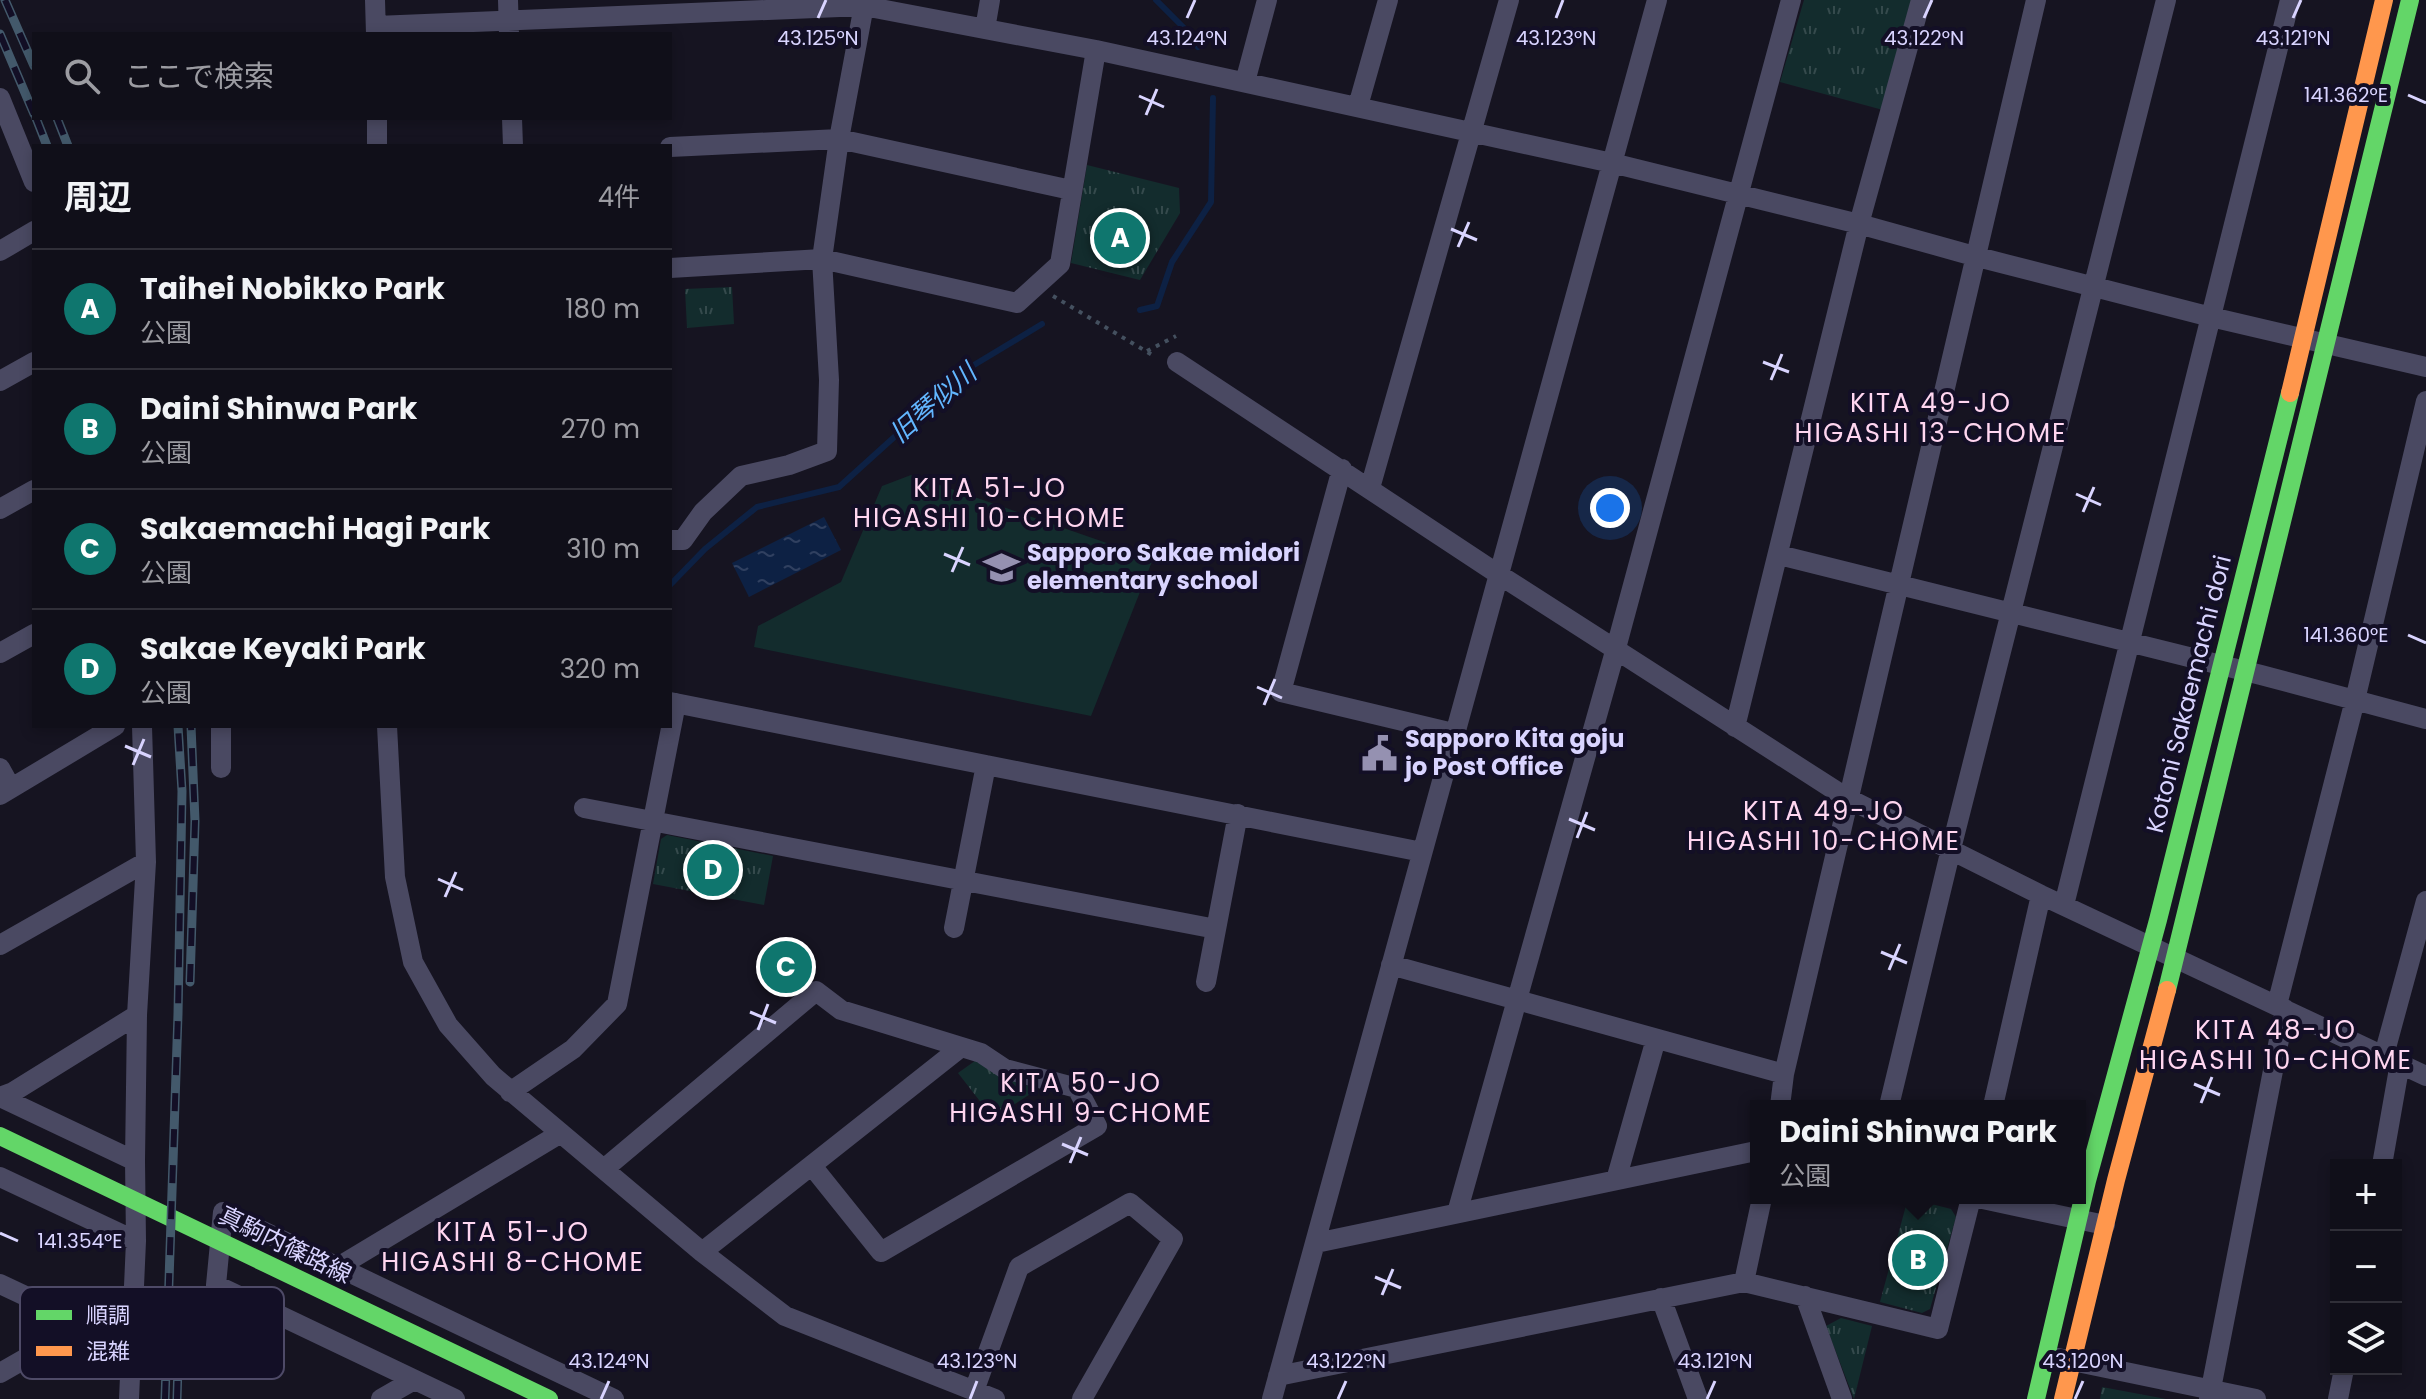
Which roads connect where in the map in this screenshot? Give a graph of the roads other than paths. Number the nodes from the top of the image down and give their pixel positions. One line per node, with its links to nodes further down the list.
1 (375, 0): 19 (street)
2 (508, 0): 17 (street)
3 (990, 0): 18 (street)
4 (1267, 0): 21 (street)
5 (1388, 0): 23 (street)
6 (1509, 0): 26 (street)
7 (1657, 0): 31 (street)
8 (1791, 0): 34 (street)
9 (1921, 0): 35 (street)
10 (2036, 0): 38 (street)
11 (2166, 0): 41 (street)
12 (2290, 0): 42 (street)
13 (2386, 0): 16 (street); 43 (street, Kotoni Sakaemachi dori)
14 (864, 3): 15 (street); 18 (street); 27 (street)
15 (770, 5): 17 (street)
16 (2415, 6): 43 (street, Kotoni Sakaemachi dori)
17 (508, 28): 19 (street)
18 (985, 29): 20 (street)
19 (376, 30)
20 (1096, 50): 21 (street); 33 (street)
21 (1245, 82): 23 (street)
22 (0, 98): 32 (street)
23 (1358, 106): 26 (street)
24 (377, 120): 28 (street)
25 (512, 120): 29 (street)
26 (1472, 132): 31 (street); 50 (street)
27 (839, 139): 30 (street); 33 (street); 39 (street)
28 (377, 144)
29 (513, 144)
30 (672, 147)
31 (1612, 163): 34 (street); 55 (street)
32 (32, 177)
33 (1071, 190): 39 (street)
34 (1739, 195): 35 (street); 60 (street)
35 (1859, 224): 38 (street); 54 (street)
36 (32, 232): 37 (street)
37 (0, 251)
38 (1974, 256): 41 (street); 56 (street)
39 (822, 259): 40 (street); 53 (street)
40 (672, 268)
41 (2093, 287): 42 (street); 57 (street)
42 (2211, 317): 43 (street); 59 (street)
43 (2314, 342): 46 (street); 62 (street, Kotoni Sakaemachi dori); 63 (street, Kotoni Sakaemachi dori)
44 (1177, 362): 49 (street)
45 (32, 363): 47 (street)
46 (2426, 367)
47 (0, 381)
48 (2426, 401): 64 (street)
49 (1342, 469): 50 (street); 73 (street)
50 (1370, 488): 55 (street)
51 (32, 491): 52 (street)
52 (0, 509)
53 (672, 540)
54 (1779, 555): 56 (street); 67 (street)
55 (1498, 574): 60 (street); 73 (street)
56 (1897, 584): 57 (street); 78 (street)
57 (2011, 613): 59 (street); 82 (street)
58 (32, 635): 61 (street)
59 (2129, 642): 62 (street); 88 (street)
60 (1616, 648): 67 (street); 96 (street)
61 (0, 653)
62 (2220, 665): 63 (street); 92 (street, Kotoni Sakaemachi dori)
63 (2244, 671): 64 (street); 93 (street, Kotoni Sakaemachi dori)
64 (2355, 700): 66 (street); 97 (street)
65 (673, 703): 74 (street)
66 (2426, 719)
67 (1735, 727): 78 (street)
68 (112, 728): 77 (street)
69 (142, 728): 84 (street)
70 (221, 728): 76 (street)
71 (387, 728): 104 (street)
72 (669, 728): 81 (street)
73 (1453, 733): 83 (street)
74 (986, 765): 80 (street); 85 (street)
75 (0, 768): 77 (street)
76 (221, 768)
77 (5, 792)
78 (1847, 798): 82 (street); 102 (street)
79 (584, 808): 81 (street)
80 (1238, 814): 83 (street); 90 (street)
81 (653, 820): 85 (street); 104 (street)
82 (1951, 849): 86 (street); 107 (street)
83 (1422, 852): 94 (street)
84 (146, 862): 91 (street); 98 (street)
85 (964, 880): 89 (street); 90 (street)
86 (2041, 895): 88 (street); 108 (street)
87 (2426, 901): 101 (street)
88 (2064, 905): 92 (street)
89 (954, 928)
90 (1216, 929): 95 (street)
91 (0, 945)
92 (2151, 945): 93 (street); 118 (street, Kotoni Sakaemachi dori)
93 (2175, 956): 97 (street); 125 (street, Kotoni Sakaemachi dori)
94 (1391, 965): 96 (street); 127 (street)
95 (1206, 982)
96 (1517, 1001): 99 (street); 123 (street)
97 (2281, 1007): 101 (street); 147 (street)
98 (137, 1015): 105 (street); 113 (street)
99 (1656, 1039): 102 (street); 117 (street)
100 (960, 1048): 114 (street); 114 (street); 115 (street)
101 (2392, 1059): 103 (street); 112 (street)
102 (1784, 1074): 106 (street)
103 (2426, 1076)
104 (510, 1092): 109 (street)
105 (0, 1097): 113 (street)
106 (1781, 1100)
107 (1890, 1100)
108 (1994, 1100)
109 (561, 1133): 115 (street); 129 (street)
110 (0, 1136): 151 (street, 真駒内篠路線)
111 (1750, 1152): 117 (street)
112 (2383, 1159)
113 (135, 1161): 126 (street)
114 (812, 1166): 128 (street)
115 (604, 1169): 128 (street)
116 (0, 1177): 126 (street)
117 (1616, 1180): 123 (street)
118 (2086, 1189)
119 (1761, 1204): 130 (street)
120 (1969, 1204): 135 (street)
121 (2007, 1204): 124 (street)
122 (2082, 1204): 124 (street, Kotoni Sakaemachi dori)
123 (1457, 1213): 127 (street)
124 (2078, 1219): 125 (street); 138 (street, Kotoni Sakaemachi dori)
125 (2105, 1225): 139 (street, Kotoni Sakaemachi dori)
126 (136, 1241): 132 (street)
127 (1316, 1243): 143 (street)
128 (702, 1252): 146 (street)
129 (338, 1267): 133 (street); 152 (street)
130 (1744, 1282): 135 (street); 136 (street)
131 (0, 1284): 134 (street)
132 (134, 1287)
133 (220, 1287)
134 (20, 1293)
135 (1805, 1296): 157 (street)
136 (1661, 1298): 143 (street); 156 (street)
137 (284, 1318): 145 (street)
138 (2046, 1356): 139 (street); 158 (street, Kotoni Sakaemachi dori)
139 (2072, 1360): 147 (street); 159 (street, Kotoni Sakaemachi dori)
140 (20, 1361): 141 (street)
141 (0, 1373)
142 (2343, 1375): 161 (street)
143 (1278, 1376): 155 (street)
144 (130, 1379): 148 (street)
145 (414, 1380): 149 (street); 150 (street)
146 (974, 1391): 153 (street); 154 (street)
147 (2210, 1394): 160 (street)
148 (129, 1399)
149 (381, 1399)
150 (455, 1399)
151 (549, 1399)
152 (614, 1399)
153 (995, 1399)
154 (1082, 1399)
155 (1272, 1399)
156 (1698, 1399)
157 (1842, 1399)
158 (2036, 1399)
159 (2063, 1399)
160 (2256, 1399)
161 (2338, 1399)

